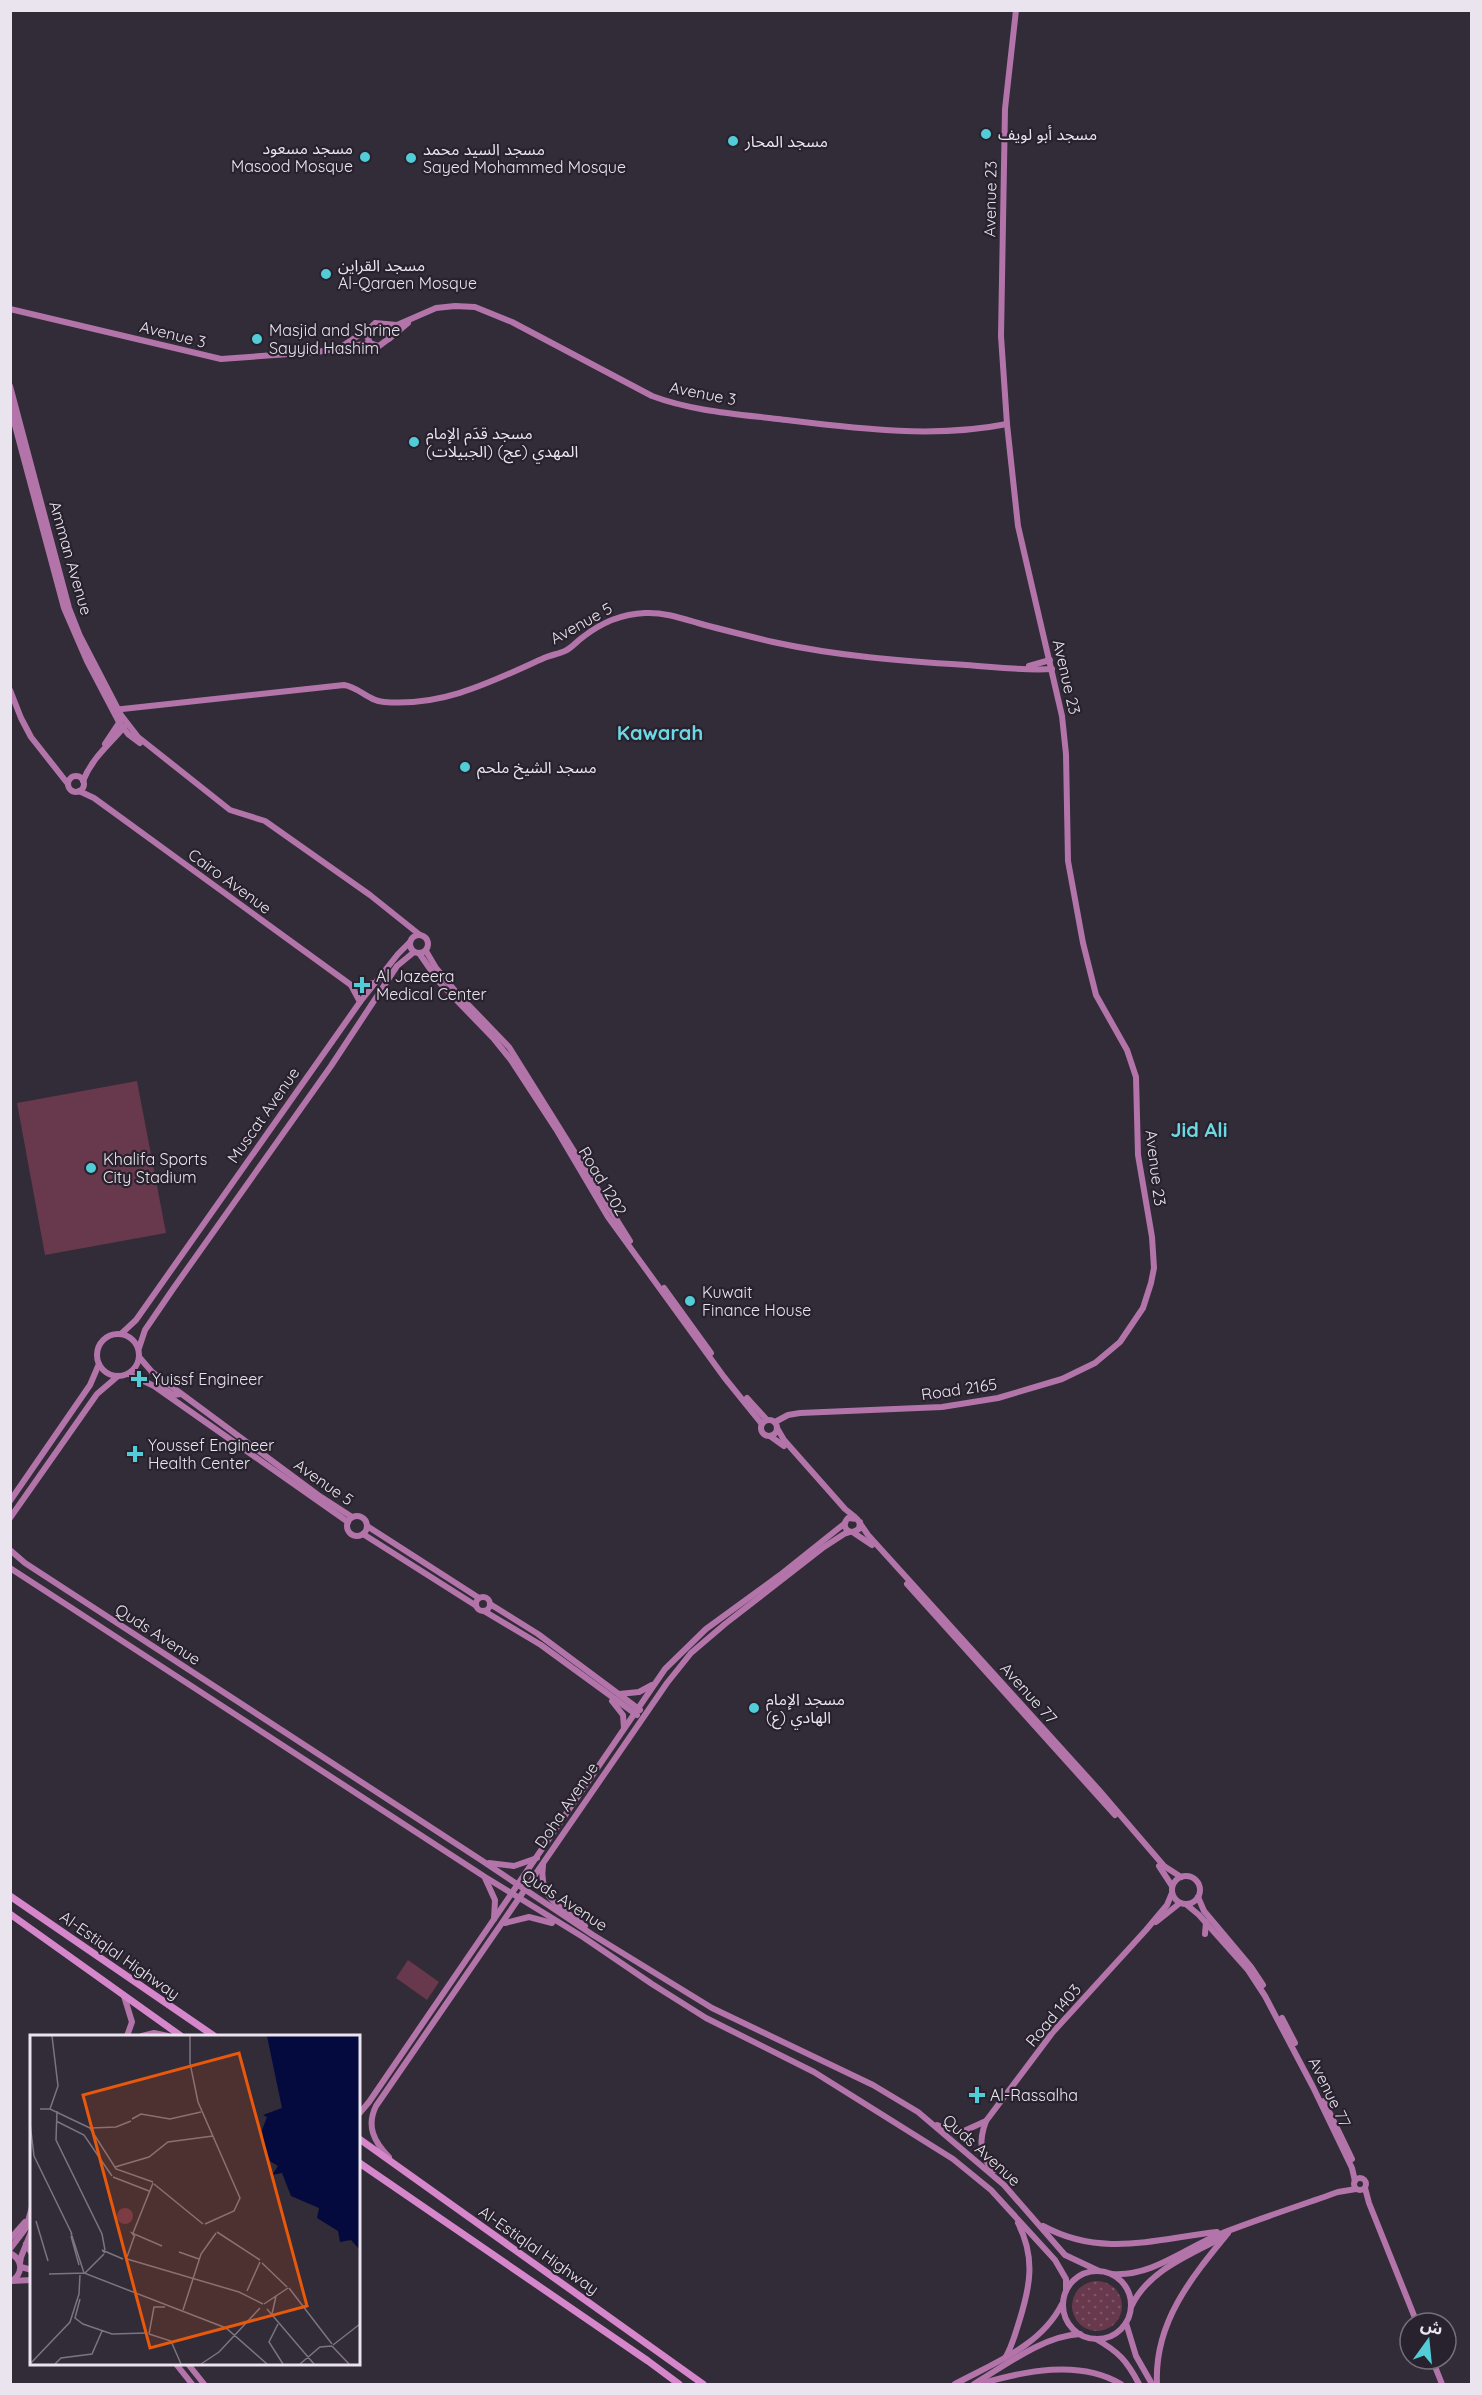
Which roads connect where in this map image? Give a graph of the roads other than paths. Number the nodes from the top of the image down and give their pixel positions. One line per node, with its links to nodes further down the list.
1 (1017, 12): 11 (street, Avenue 23)
2 (10, 309): 8 (street, Avenue 3)
3 (416, 317): 4 (street, Avenue 3); 6 (street, Avenue 3); 11 (street, Avenue 3)
4 (384, 325): 5 (street); 6 (street)
5 (368, 329): 7 (street); 8 (street, Avenue 3)
6 (387, 340): 7 (street)
7 (370, 343): 8 (street, Avenue 3)
8 (333, 350)
9 (10, 386): 17 (street, Amman Avenue)
10 (10, 407): 17 (street, Amman Avenue)
11 (1007, 424): 12 (street, Avenue 23)
12 (1050, 660): 13 (street, Avenue 5); 14 (street, Avenue 23)
13 (1014, 669): 14 (street, Avenue 5); 16 (street, Avenue 5)
14 (1052, 669): 35 (street, Avenue 23)
15 (10, 690): 20 (street)
16 (133, 708): 17 (street, Avenue 5); 18 (street, Avenue 5)
17 (115, 709): 18 (street, Amman Avenue)
18 (121, 721): 19 (street, Avenue 5); 26 (street, Amman Avenue)
19 (89, 767): 21 (street); 22 (street)
20 (57, 768): 21 (street); 23 (street)
21 (75, 777): 22 (street); 23 (street)
22 (83, 783): 24 (street); 25 (street, Cairo Avenue)
23 (68, 784): 24 (street, Cairo Avenue)
24 (79, 791): 25 (street, Cairo Avenue)
25 (94, 798): 31 (street, Cairo Avenue)
26 (402, 920): 27 (street, Amman Avenue); 28 (street, Amman Avenue)
27 (420, 934): 28 (street); 29 (street)
28 (411, 940): 29 (street, Amman Avenue); 30 (street, Muscat Avenue)
29 (420, 952): 32 (street, Road 1202); 34 (street, Road 1202); 37 (street, Muscat Avenue)
30 (375, 982): 31 (street); 33 (street, Muscat Avenue)
31 (351, 985): 33 (street, Cairo Avenue)
32 (452, 996): 34 (street); 44 (street, Road 1202)
33 (360, 1002): 36 (street, Muscat Avenue)
34 (470, 1006): 44 (street, Road 1202)
35 (1128, 1331): 45 (street, Road 2165)
36 (121, 1334): 37 (street); 39 (street)
37 (139, 1348): 38 (street)
38 (140, 1358): 40 (street); 43 (street, Avenue 5)
39 (99, 1364): 41 (street); 47 (street)
40 (129, 1374): 41 (street); 42 (street, Avenue 5)
41 (118, 1376): 48 (street)
42 (154, 1386): 43 (street); 49 (street, Avenue 5)
43 (181, 1394): 49 (street, Avenue 5)
44 (765, 1422): 45 (street); 46 (street)
45 (776, 1425): 46 (street); 50 (street, Avenue 77)
46 (770, 1436): 51 (street)
47 (10, 1501)
48 (10, 1518)
49 (350, 1520): 52 (street); 54 (street)
50 (857, 1520): 51 (street, Doha Avenue); 53 (street); 71 (street, Avenue 77)
51 (845, 1523): 53 (street, Avenue 77); 61 (street, Doha Avenue)
52 (367, 1526): 54 (street); 57 (street)
53 (852, 1532): 65 (street, Doha Avenue); 73 (street, Avenue 77)
54 (363, 1534): 59 (street)
55 (10, 1550): 68 (street, Quds Avenue)
56 (10, 1568): 70 (street, Quds Avenue)
57 (479, 1598): 58 (street); 59 (street)
58 (490, 1604): 60 (street); 63 (street)
59 (476, 1605): 60 (street)
60 (484, 1611): 62 (street)
61 (657, 1680): 63 (street); 64 (street, Doha Avenue)
62 (603, 1692): 64 (street); 66 (street)
63 (618, 1694): 64 (street)
64 (636, 1711): 65 (street); 66 (street, Doha Avenue)
65 (643, 1716): 69 (street, Doha Avenue)
66 (624, 1730): 67 (street, Doha Avenue)
67 (537, 1857): 68 (street); 72 (street, Doha Avenue)
68 (483, 1861): 72 (street, Quds Avenue)
69 (544, 1862): 72 (street, Doha Avenue); 85 (street)
70 (485, 1877): 74 (street, Quds Avenue); 80 (street)
71 (1181, 1877): 73 (street); 76 (street)
72 (522, 1888): 74 (street, Doha Avenue); 77 (street, Doha Avenue); 85 (street, Quds Avenue)
73 (1172, 1889): 78 (street); 83 (street, Road 1403)
74 (513, 1894): 77 (street, Quds Avenue); 80 (street, Doha Avenue)
75 (10, 1896): 93 (main road, Al-Estiqlal Highway)
76 (1198, 1897): 78 (street); 103 (street, Avenue 77)
77 (519, 1898): 82 (street, Doha Avenue); 86 (street, Quds Avenue)
78 (1183, 1904): 81 (street, Avenue 77); 83 (street, Road 1403)
79 (10, 1914): 90 (main road, Al-Estiqlal Highway)
80 (494, 1921): 89 (street, Doha Avenue)
81 (1206, 1922): 84 (street); 103 (street, Avenue 77)
82 (501, 1925): 86 (street); 89 (street, Doha Avenue)
83 (1146, 1930): 97 (street, Road 1403)
84 (1205, 1934)
85 (593, 1935): 88 (street, Quds Avenue)
86 (583, 1937): 106 (street, Quds Avenue)
87 (630, 1947): 88 (street)
88 (623, 1953): 98 (street, Quds Avenue)
89 (476, 1954): 94 (street, Doha Avenue); 95 (street, Doha Avenue)
90 (124, 1996): 91 (street); 92 (main road, Al-Estiqlal Highway)
91 (128, 2035)
92 (178, 2035)
93 (211, 2035)
94 (414, 2039): 95 (street); 96 (street, Doha Avenue)
95 (416, 2048): 101 (street, Doha Avenue)
96 (360, 2112)
97 (986, 2121): 98 (street); 102 (street, Road 1403)
98 (930, 2122): 102 (street, Quds Avenue)
99 (360, 2139): 101 (main road, Al-Estiqlal Highway)
100 (360, 2163): 130 (main road, Al-Estiqlal Highway)
101 (402, 2170): 135 (main road, Al-Estiqlal Highway)
102 (1004, 2185): 107 (street, Quds Avenue)
103 (1358, 2185): 108 (street); 123 (street, Avenue 77)
104 (30, 2211): 110 (street)
105 (30, 2212): 113 (street)
106 (1011, 2213): 120 (street, Quds Avenue); 127 (street)
107 (1037, 2222): 108 (street); 116 (street, Quds Avenue)
108 (1229, 2232): 117 (street); 122 (street); 142 (street)
109 (30, 2234): 111 (street)
110 (10, 2239)
111 (26, 2243): 112 (street); 114 (street)
112 (30, 2250)
113 (10, 2251): 114 (street)
114 (21, 2265): 115 (street); 119 (street)
115 (30, 2269)
116 (1099, 2271): 117 (street); 120 (street)
117 (1112, 2274): 122 (street)
118 (30, 2280): 119 (street)
119 (11, 2281)
120 (1066, 2290): 121 (street)
121 (1063, 2301): 125 (street); 127 (street)
122 (1131, 2308): 124 (street)
123 (1412, 2311)
124 (1126, 2323): 126 (street); 141 (street)
125 (1080, 2334): 126 (street); 137 (street)
126 (1095, 2338): 140 (street)
127 (1005, 2358): 136 (street)
128 (177, 2365): 131 (street)
129 (189, 2365): 132 (street)
130 (672, 2378): 133 (main road, Al-Estiqlal Highway); 134 (main road)
131 (192, 2385)
132 (204, 2385)
133 (679, 2385)
134 (685, 2385)
135 (703, 2385)
136 (955, 2385)
137 (974, 2385)
138 (980, 2385): 139 (street)
139 (1121, 2385)
140 (1140, 2385)
141 (1152, 2385)
142 (1157, 2385)

